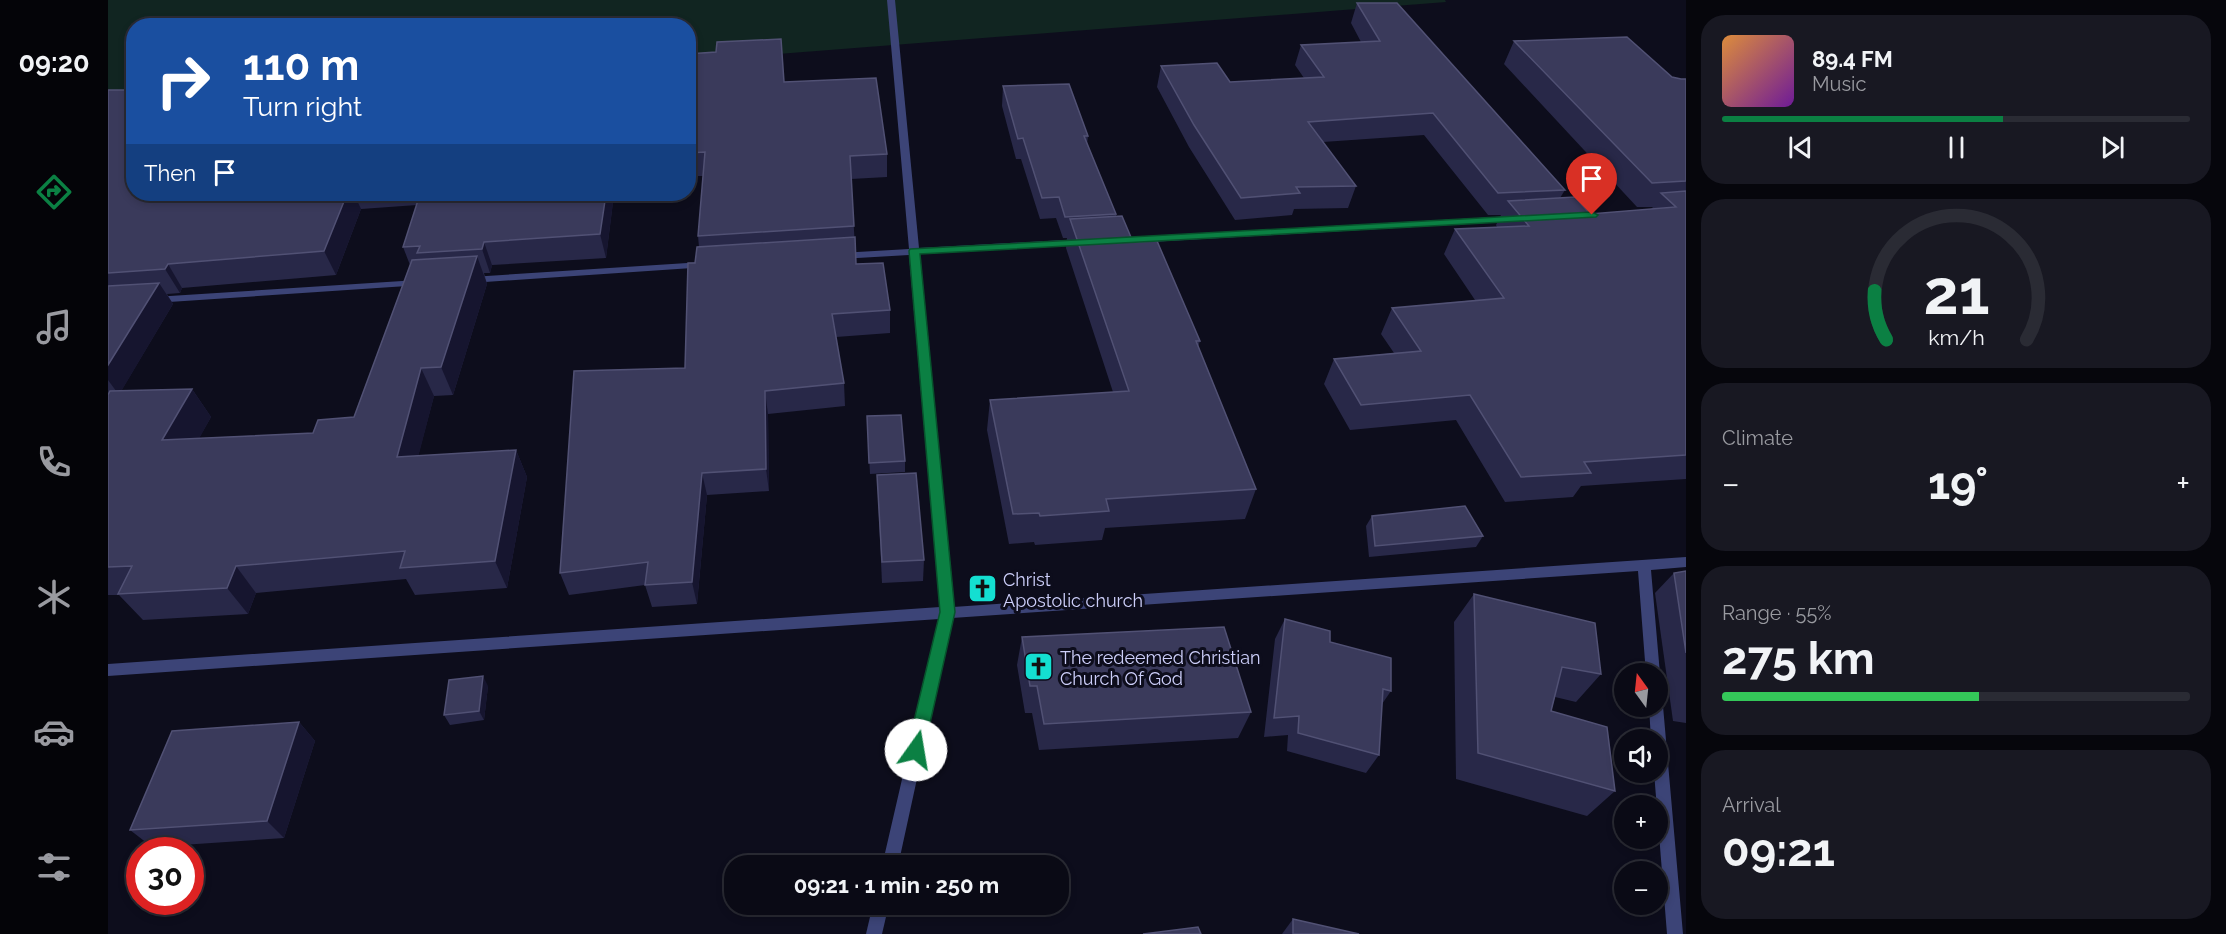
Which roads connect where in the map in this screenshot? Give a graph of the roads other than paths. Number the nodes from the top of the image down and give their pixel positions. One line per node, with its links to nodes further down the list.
1 (891, 0): 5 (street)
2 (1520, 219): 3 (street)
3 (1104, 241)
4 (1092, 242): 5 (street)
5 (914, 251): 6 (street); 13 (street)
6 (831, 257)
7 (713, 264): 8 (street)
8 (464, 280)
9 (428, 282): 10 (street)
10 (144, 301)
11 (1686, 562): 12 (street)
12 (1644, 566): 13 (street); 14 (street)
13 (947, 612): 15 (street); 17 (street)
14 (1652, 663)
15 (108, 669)
16 (1657, 717): 20 (street)
17 (892, 855)
18 (878, 915): 19 (street)
19 (874, 934)
20 (1675, 934)

